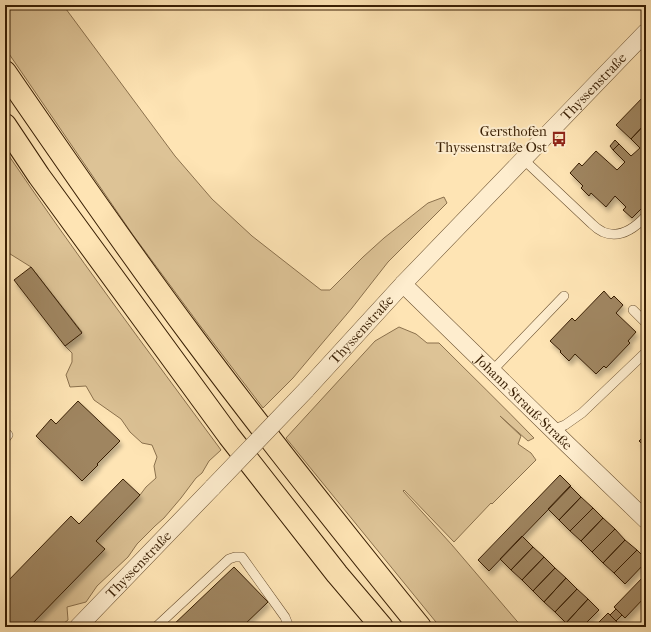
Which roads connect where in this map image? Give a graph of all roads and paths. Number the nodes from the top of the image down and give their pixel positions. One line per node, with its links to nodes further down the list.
1 (646, 32): 4 (street, Thyssenstraße)
2 (5, 72): 20 (highway)
3 (5, 125): 19 (highway)
4 (523, 159): 5 (lane); 6 (street, Thyssenstraße)
5 (646, 216)
6 (403, 284): 11 (street, Johann-Strauß-Straße); 16 (street, Thyssenstraße, bridge)
7 (564, 296): 11 (lane)
8 (633, 310): 9 (lane)
9 (646, 323)
10 (646, 352): 12 (lane)
11 (492, 371): 12 (street, Johann-Strauß-Straße)
12 (552, 430): 15 (street, Johann-Strauß-Straße)
13 (5, 432): 14 (lane)
14 (5, 439)
15 (646, 520)
16 (78, 627)
17 (156, 627): 18 (lane)
18 (289, 627)
19 (382, 627)
20 (420, 627)

